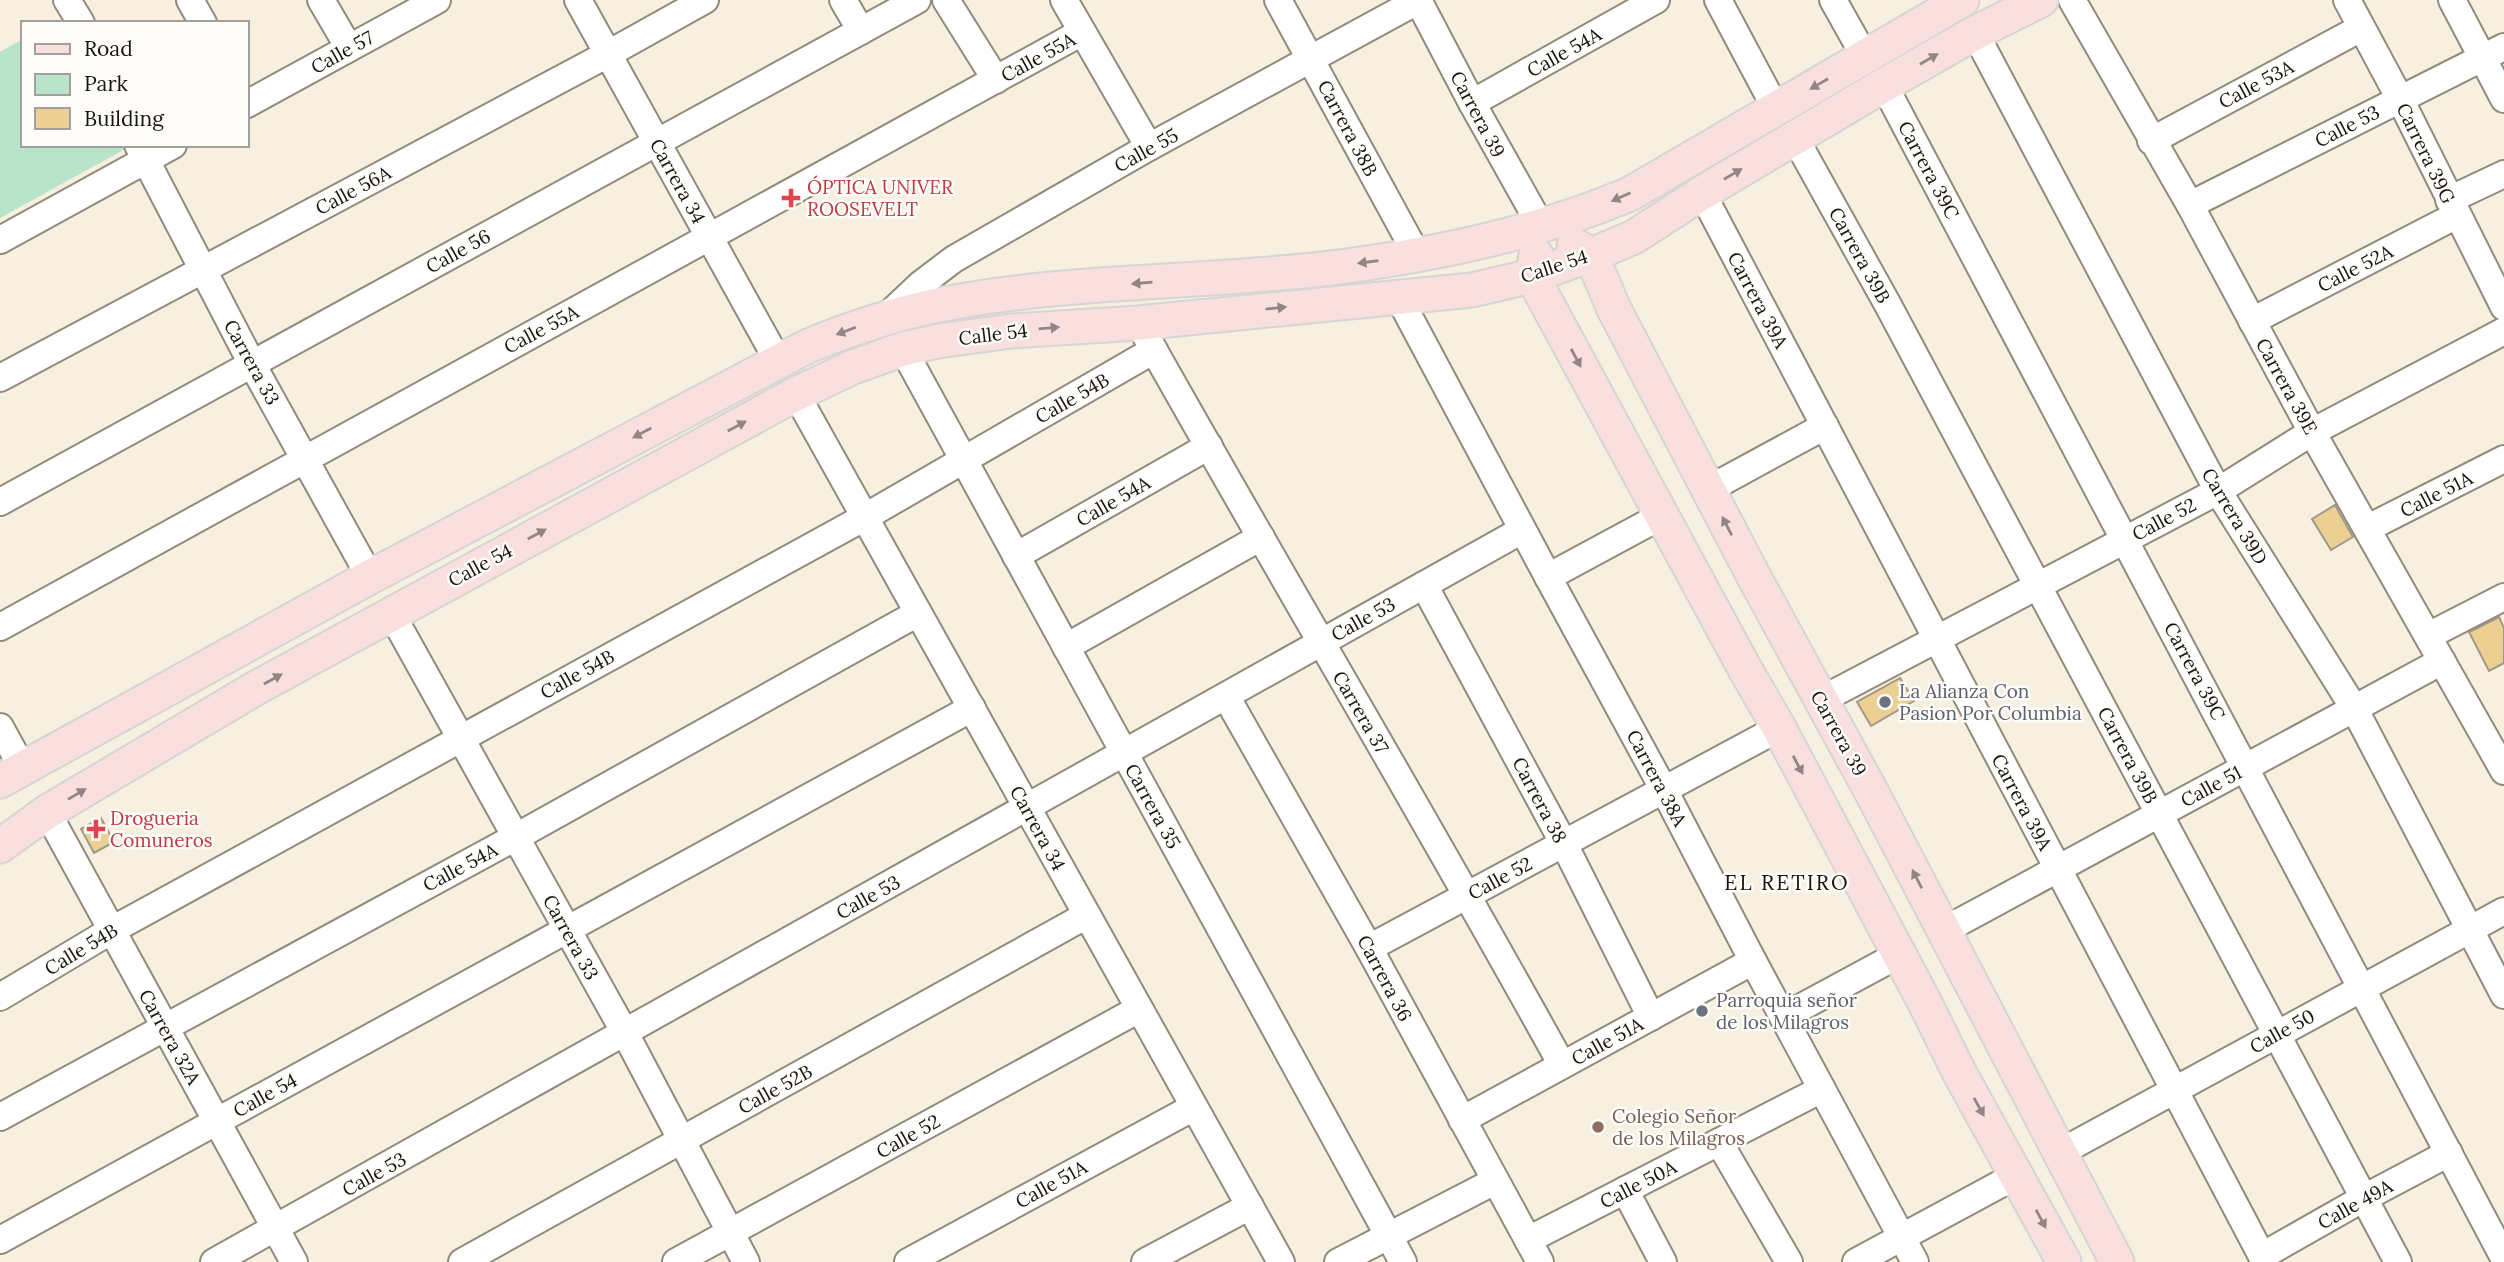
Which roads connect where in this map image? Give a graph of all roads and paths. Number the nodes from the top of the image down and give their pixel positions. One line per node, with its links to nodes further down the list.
1 (67, 0): 21 (street)
2 (190, 0): 22 (street)
3 (321, 0): 27 (street)
4 (437, 0): 27 (street, Calle 57)
5 (578, 0): 29 (street, Carrera 34)
6 (705, 0): 29 (street, Calle 56A)
7 (843, 0): 24 (street)
8 (917, 0): 24 (street, Calle 56)
9 (946, 0): 32 (street)
10 (1064, 0): 25 (street)
11 (1279, 0): 31 (street, Carrera 38B)
12 (1418, 0): 31 (street, Calle 55); 37 (street, Carrera 39)
13 (1656, 0): 37 (street, Calle 54A)
14 (1717, 0): 38 (street)
15 (1833, 0): 30 (street)
16 (2041, 0): 26 (main road, Calle 54)
17 (2072, 0): 40 (street, Carrera 39E)
18 (2347, 0): 23 (street, Carrera 39G)
19 (2452, 0): 28 (street)
20 (1954, 2): 30 (main road, Calle 54)
21 (80, 21)
22 (202, 21)
23 (2361, 28): 34 (street, Carrera 39G); 40 (street, Calle 53A)
24 (861, 31): 41 (street, Calle 56)
25 (1082, 32): 32 (street, Calle 55A); 43 (street)
26 (1975, 33): 33 (main road, Calle 54, one-way to 26); 78 (street, Carrera 39D)
27 (349, 48): 36 (street, Calle 57)
28 (2493, 52): 34 (street, Calle 53); 35 (street)
29 (608, 54): 41 (street, Carrera 34); 55 (street, Calle 56A)
30 (1865, 57): 38 (main road, Calle 54, one-way to 38)
31 (1310, 59): 43 (street, Calle 55); 54 (street, Carrera 38B)
32 (996, 80): 51 (street, Calle 55A)
33 (1884, 85): 39 (main road, Calle 54); 85 (street, Carrera 39C)
34 (2400, 99): 47 (street, Calle 53); 48 (street, Carrera 39G)
35 (2504, 99)
36 (248, 102)
37 (1472, 103): 49 (street, Carrera 39)
38 (1776, 109): 49 (main road, Calle 54, one-way to 49)
39 (1795, 138): 46 (main road, Calle 54, one-way to 39); 91 (street, Carrera 39B)
40 (2151, 141): 47 (street, Carrera 39E)
41 (657, 142): 51 (street, Carrera 34); 68 (street, Calle 56)
42 (165, 147): 44 (street)
43 (1149, 147): 61 (street, Calle 55)
44 (142, 153): 52 (street); 55 (street, Carrera 33)
45 (2504, 174): 48 (street, Calle 52A)
46 (1702, 192): 50 (main road, Calle 54); 71 (street, Carrera 39A)
47 (2190, 205): 62 (street, Carrera 39E)
48 (2453, 208): 59 (street, Carrera 39G); 62 (street, Calle 52A)
49 (1541, 226): 53 (main road); 54 (main road, Calle 54); 56 (main road)
50 (1634, 237): 53 (main road, Calle 54); 60 (main road)
51 (710, 238): 67 (street, Carrera 34); 74 (street, Calle 55A)
52 (0, 240)
53 (1591, 255): 56 (main road, Calle 54); 60 (main road, Carrera 39)
54 (1417, 256): 61 (main road, Calle 54, one-way to 61)
55 (202, 269): 68 (street, Carrera 33); 69 (street, Calle 56A)
56 (1532, 276): 57 (main road, Calle 54); 63 (main road)
57 (1472, 290): 58 (main road, Calle 54); 63 (main road)
58 (1398, 296): 65 (main road, Calle 54, one-way to 58); 83 (street, Carrera 38A)
59 (2504, 307)
60 (1614, 309): 77 (main road, Carrera 39)
61 (885, 318): 67 (main road, Calle 54, one-way to 67)
62 (2252, 321): 72 (street, Carrera 39E)
63 (1557, 322): 80 (main road, one-way to 80)
64 (2504, 331): 72 (street, Calle 52)
65 (1146, 336): 66 (main road, Calle 54, one-way to 65); 73 (street, Carrera 37); 76 (street, Calle 54B)
66 (903, 349): 70 (main road, Calle 54); 76 (street, Carrera 35)
67 (778, 361): 88 (main road, Calle 54, one-way to 88)
68 (253, 363): 74 (street, Carrera 33); 79 (street, Calle 56)
69 (0, 378)
70 (796, 394): 81 (street, Carrera 34); 94 (main road, Calle 54, one-way to 70)
71 (1825, 426): 77 (street); 98 (street, Carrera 39A)
72 (2312, 432): 78 (street, Calle 52); 82 (street, Carrera 39E)
73 (1209, 446): 84 (street, Carrera 37); 86 (street, Calle 54A)
74 (305, 456): 88 (street, Carrera 33); 96 (street, Calle 55A)
75 (2504, 459): 82 (street, Calle 51A)
76 (965, 461): 81 (street, Calle 54B); 86 (street, Carrera 35)
77 (1709, 489): 87 (main road, Carrera 39, one-way to 77)
78 (2218, 491): 85 (street, Calle 52); 107 (street, Carrera 39D)
79 (0, 502)
80 (1661, 516): 89 (street); 92 (main road)
81 (865, 517): 95 (street, Carrera 34); 110 (street, Calle 54B)
82 (2368, 528): 97 (street, Carrera 39E)
83 (1522, 530): 89 (street, Carrera 38A); 90 (street, Calle 53)
84 (1261, 537): 99 (street, Carrera 37); 100 (street)
85 (2125, 539): 91 (street, Calle 52); 112 (street, Carrera 39C)
86 (1016, 556): 100 (street, Carrera 35)
87 (1753, 575): 92 (main road); 101 (main road, Carrera 39)
88 (370, 577): 114 (main road, Calle 54)
89 (1548, 577): 115 (street, Carrera 38A)
90 (1424, 585): 99 (street, Calle 53); 120 (street, Carrera 38)
91 (2038, 586): 98 (street, Calle 52); 118 (street, Carrera 39B)
92 (1707, 597): 103 (main road)
93 (2504, 597): 97 (street)
94 (391, 613): 110 (street, Carrera 33); 117 (main road, Calle 54, one-way to 94)
95 (918, 613): 106 (street, Carrera 34); 119 (street, Calle 54A)
96 (0, 627)
97 (2428, 636): 102 (street, Carrera 39E)
98 (1937, 639): 105 (street, Calle 52); 122 (street, Carrera 39A)
99 (1321, 643): 104 (street, Calle 53); 123 (street, Carrera 37)
100 (1066, 647): 111 (street, Carrera 35)
101 (1794, 651): 103 (main road); 105 (main road, Carrera 39)
102 (2442, 660): 107 (street, Calle 51); 113 (street, Carrera 39E)
103 (1745, 669): 109 (main road)
104 (1226, 696): 111 (street, Calle 53); 130 (street, Carrera 36)
105 (1821, 700): 129 (main road, Carrera 39, one-way to 105)
106 (972, 708): 116 (street, Carrera 34); 126 (street, Calle 54)
107 (2354, 708): 112 (street, Calle 51); 128 (street, Carrera 39D)
108 (0, 727): 114 (street)
109 (1779, 728): 115 (street, Calle 52); 131 (main road, one-way to 131)
110 (461, 738): 119 (street, Carrera 33); 127 (street, Calle 54B)
111 (1124, 753): 116 (street, Calle 53); 164 (street, Carrera 35)
112 (2245, 767): 118 (street, Calle 51); 134 (street, Carrera 39C)
113 (2504, 771)
114 (11, 775)
115 (1664, 790): 120 (street, Calle 52); 132 (street, Carrera 38A)
116 (1027, 808): 125 (street, Carrera 34); 142 (street, Calle 53)
117 (47, 812): 121 (main road, Calle 54); 127 (street, Carrera 32A)
118 (2159, 814): 122 (street, Calle 51); 143 (street, Carrera 39B)
119 (516, 836): 126 (street, Carrera 33); 141 (street, Calle 54A)
120 (1564, 844): 123 (street, Calle 52); 139 (street, Carrera 38)
121 (0, 846)
122 (2057, 869): 129 (street, Calle 51); 148 (street, Carrera 39A)
123 (1468, 895): 130 (street, Calle 52); 145 (street, Carrera 37)
124 (2504, 911): 128 (street, Calle 50)
125 (1087, 915): 138 (street, Carrera 34); 153 (street, Calle 52B)
126 (566, 929): 142 (street, Carrera 33); 152 (street, Calle 54)
127 (112, 930): 136 (street, Calle 54B); 141 (street, Carrera 32A)
128 (2469, 930): 134 (street, Calle 50); 135 (street, Carrera 39D)
129 (1943, 931): 133 (main road, Carrera 39)
130 (1369, 948): 151 (street, Carrera 36)
131 (1898, 955): 137 (main road); 140 (street)
132 (1753, 961): 139 (street, Calle 51A); 140 (street, Carrera 38A)
133 (1971, 987): 137 (main road); 144 (main road, Carrera 39)
134 (2362, 988): 143 (street, Calle 50); 156 (street, Carrera 39C)
135 (2504, 995)
136 (0, 998)
137 (1925, 1003): 146 (main road)
138 (1139, 1009): 149 (street, Carrera 34); 163 (street, Calle 52)
139 (1651, 1017): 145 (street, Calle 51A)
140 (1783, 1017): 147 (street, Carrera 38A)
141 (165, 1027): 150 (street, Calle 54A); 152 (street, Carrera 32A)
142 (625, 1033): 153 (street, Carrera 33); 162 (street, Calle 53)
143 (2277, 1034): 148 (street, Calle 50); 160 (street, Carrera 39B)
144 (2004, 1049): 146 (main road); 155 (main road, Carrera 39)
145 (1562, 1065): 151 (street, Calle 51A)
146 (1959, 1072): 157 (main road, one-way to 157)
147 (1822, 1089): 154 (street, Calle 50A); 165 (street, Carrera 38A)
148 (2174, 1090): 155 (street, Calle 50); 169 (street, Carrera 39A)
149 (1194, 1107): 161 (street, Carrera 34); 175 (street, Calle 51A)
150 (0, 1117)
151 (1462, 1120): 158 (street, Carrera 36)
152 (216, 1121): 162 (street, Carrera 32A); 166 (street, Calle 54)
153 (682, 1140): 163 (street, Carrera 33); 172 (street, Calle 52B)
154 (1719, 1142): 159 (street, Calle 50A); 181 (street)
155 (2061, 1152): 185 (main road, Carrera 39)
156 (2449, 1153): 160 (street, Calle 49A); 168 (street, Carrera 39C)
157 (2017, 1175): 165 (street); 184 (main road, one-way to 184)
158 (1496, 1181): 164 (street); 167 (street, Carrera 36)
159 (1625, 1190): 167 (street, Calle 50A); 180 (street)
160 (2364, 1198): 169 (street, Calle 49A); 186 (street, Carrera 39B)
161 (1250, 1206): 176 (street); 177 (street, Carrera 34)
162 (276, 1229): 170 (street, Calle 53); 171 (street, Carrera 32A)
163 (730, 1233): 173 (street, Calle 52); 174 (street, Carrera 33)
164 (1388, 1236): 178 (street); 179 (street, Carrera 35)
165 (1901, 1237): 182 (street); 183 (street, Carrera 38A)
166 (0, 1240)
167 (1534, 1251)
168 (2504, 1258)
169 (2263, 1259)
170 (214, 1262)
171 (294, 1262)
172 (462, 1262)
173 (676, 1262)
174 (746, 1262)
175 (908, 1262)
176 (1145, 1262)
177 (1281, 1262)
178 (1338, 1262)
179 (1402, 1262)
180 (1663, 1262)
181 (1789, 1262)
182 (1856, 1262)
183 (1914, 1262)
184 (2064, 1262)
185 (2117, 1262)
186 (2398, 1262)

